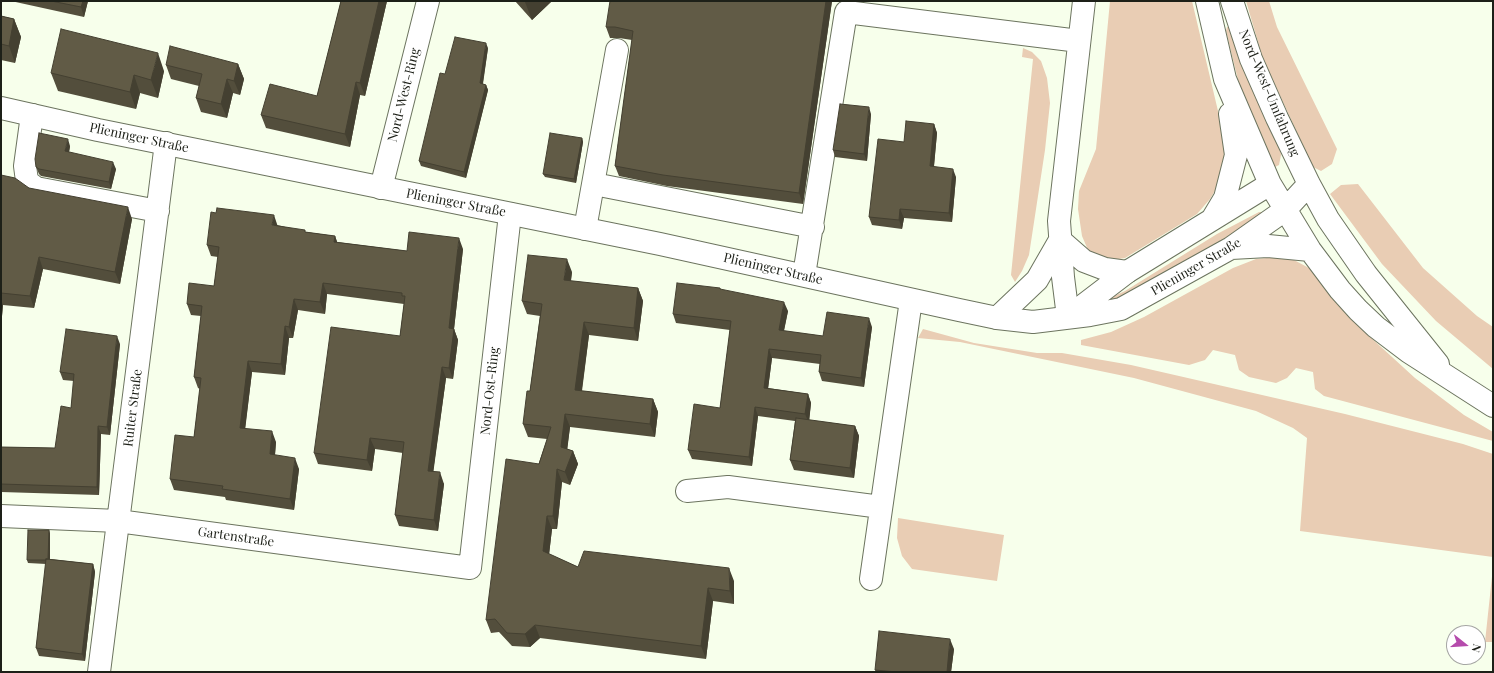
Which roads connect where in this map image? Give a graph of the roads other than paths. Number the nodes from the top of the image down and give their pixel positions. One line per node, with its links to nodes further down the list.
1 (428, 1): 14 (main road, Nord-West-Ring)
2 (1084, 1): 5 (main road)
3 (1207, 1): 7 (main road)
4 (1232, 1): 13 (main road, Nord-West-Umfahrung)
5 (1079, 41): 19 (main road); 21 (main road)
6 (617, 50): 11 (main road)
7 (1225, 79): 12 (main road); 18 (main road)
8 (1, 108): 9 (main road, Plieninger Straße)
9 (32, 115): 10 (main road, Plieninger Straße); 16 (main road)
10 (166, 144): 14 (main road, Plieninger Straße); 16 (main road, Ruiter Straße)
11 (594, 184): 19 (main road); 20 (main road)
12 (1270, 184): 13 (main road); 15 (main road); 18 (main road, Plieninger Straße)
13 (1309, 184): 15 (main road, Plieninger Straße); 29 (main road, Nord-West-Umfahrung)
14 (381, 188): 17 (main road, Plieninger Straße)
15 (1286, 210): 22 (main road, Plieninger Straße); 23 (main road)
16 (158, 211): 34 (main road, Ruiter Straße)
17 (510, 214): 20 (main road, Plieninger Straße); 35 (main road, Nord-Ost-Ring)
18 (1212, 220): 24 (main road, Plieninger Straße)
19 (813, 227): 25 (main road)
20 (585, 228): 25 (main road, Plieninger Straße)
21 (1060, 240): 24 (main road); 27 (main road); 28 (main road)
22 (1231, 248): 23 (main road); 27 (main road, Plieninger Straße)
23 (1310, 250): 29 (main road)
24 (1127, 272): 27 (main road, Plieninger Straße)
25 (804, 275): 26 (main road, Plieninger Straße)
26 (911, 300): 28 (main road, Plieninger Straße); 32 (main road)
27 (1068, 317): 28 (main road, Plieninger Straße)
28 (997, 318)
29 (1446, 375): 30 (main road)
30 (1493, 406)
31 (687, 491): 32 (main road)
32 (881, 507): 36 (main road)
33 (1, 516): 34 (main road, Gartenstraße)
34 (118, 521): 35 (main road, Gartenstraße); 37 (main road, Ruiter Straße)
35 (470, 568)
36 (870, 579)
37 (99, 672)

